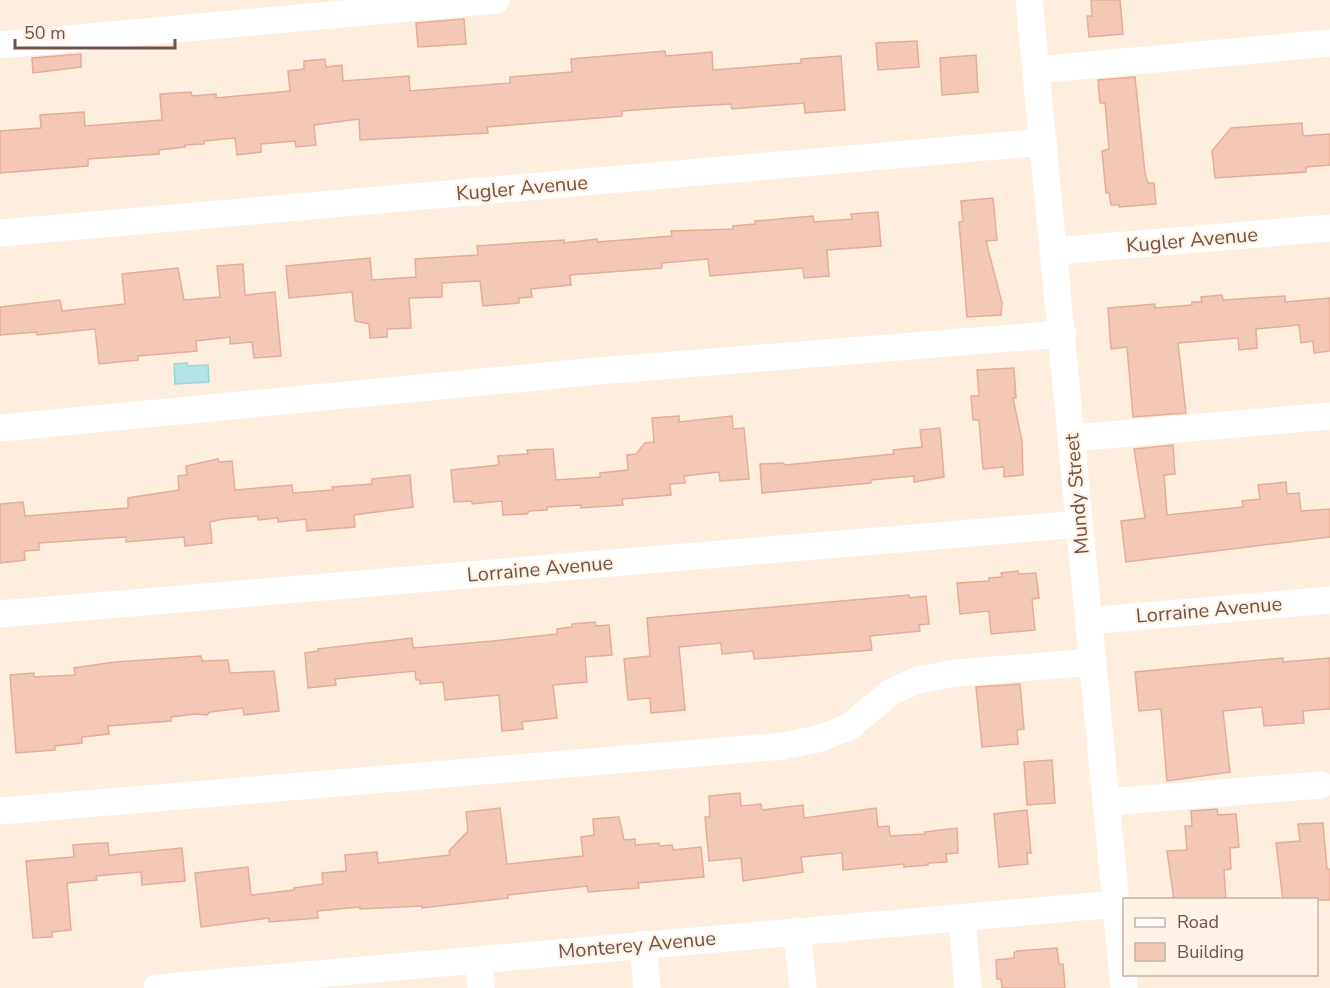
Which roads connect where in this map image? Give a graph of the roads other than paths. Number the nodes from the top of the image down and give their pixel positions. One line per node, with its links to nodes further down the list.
1 (496, 0): 4 (street)
2 (1029, 0): 5 (street, Mundy Street)
3 (1330, 43): 5 (street)
4 (0, 45)
5 (1036, 70): 6 (street, Mundy Street)
6 (1044, 142): 8 (street, Kugler Avenue); 9 (street, Mundy Street)
7 (1330, 228): 9 (street, Kugler Avenue)
8 (0, 233)
9 (1055, 251): 10 (street, Mundy Street)
10 (1063, 334): 12 (street); 13 (street, Mundy Street)
11 (1330, 416): 13 (street)
12 (0, 428)
13 (1072, 438): 14 (street, Mundy Street)
14 (1079, 524): 16 (street, Lorraine Avenue); 17 (street, Mundy Street)
15 (1330, 600): 17 (street, Lorraine Avenue)
16 (0, 614)
17 (1088, 621): 18 (street, Mundy Street)
18 (1093, 662): 20 (street, Mundy Street); 21 (street)
19 (1321, 785): 20 (street)
20 (1107, 802): 22 (street, Mundy Street)
21 (0, 811)
22 (1116, 904): 23 (street, Monterey Avenue); 33 (street, Mundy Street)
23 (962, 918): 24 (street, Monterey Avenue); 32 (street)
24 (797, 931): 25 (street, Monterey Avenue); 31 (street)
25 (642, 944): 26 (street, Monterey Avenue); 30 (street)
26 (478, 961): 27 (street, Monterey Avenue); 29 (street)
27 (199, 986): 28 (street, Monterey Avenue)
28 (157, 988)
29 (481, 988)
30 (647, 988)
31 (803, 988)
32 (968, 988)
33 (1124, 988)

